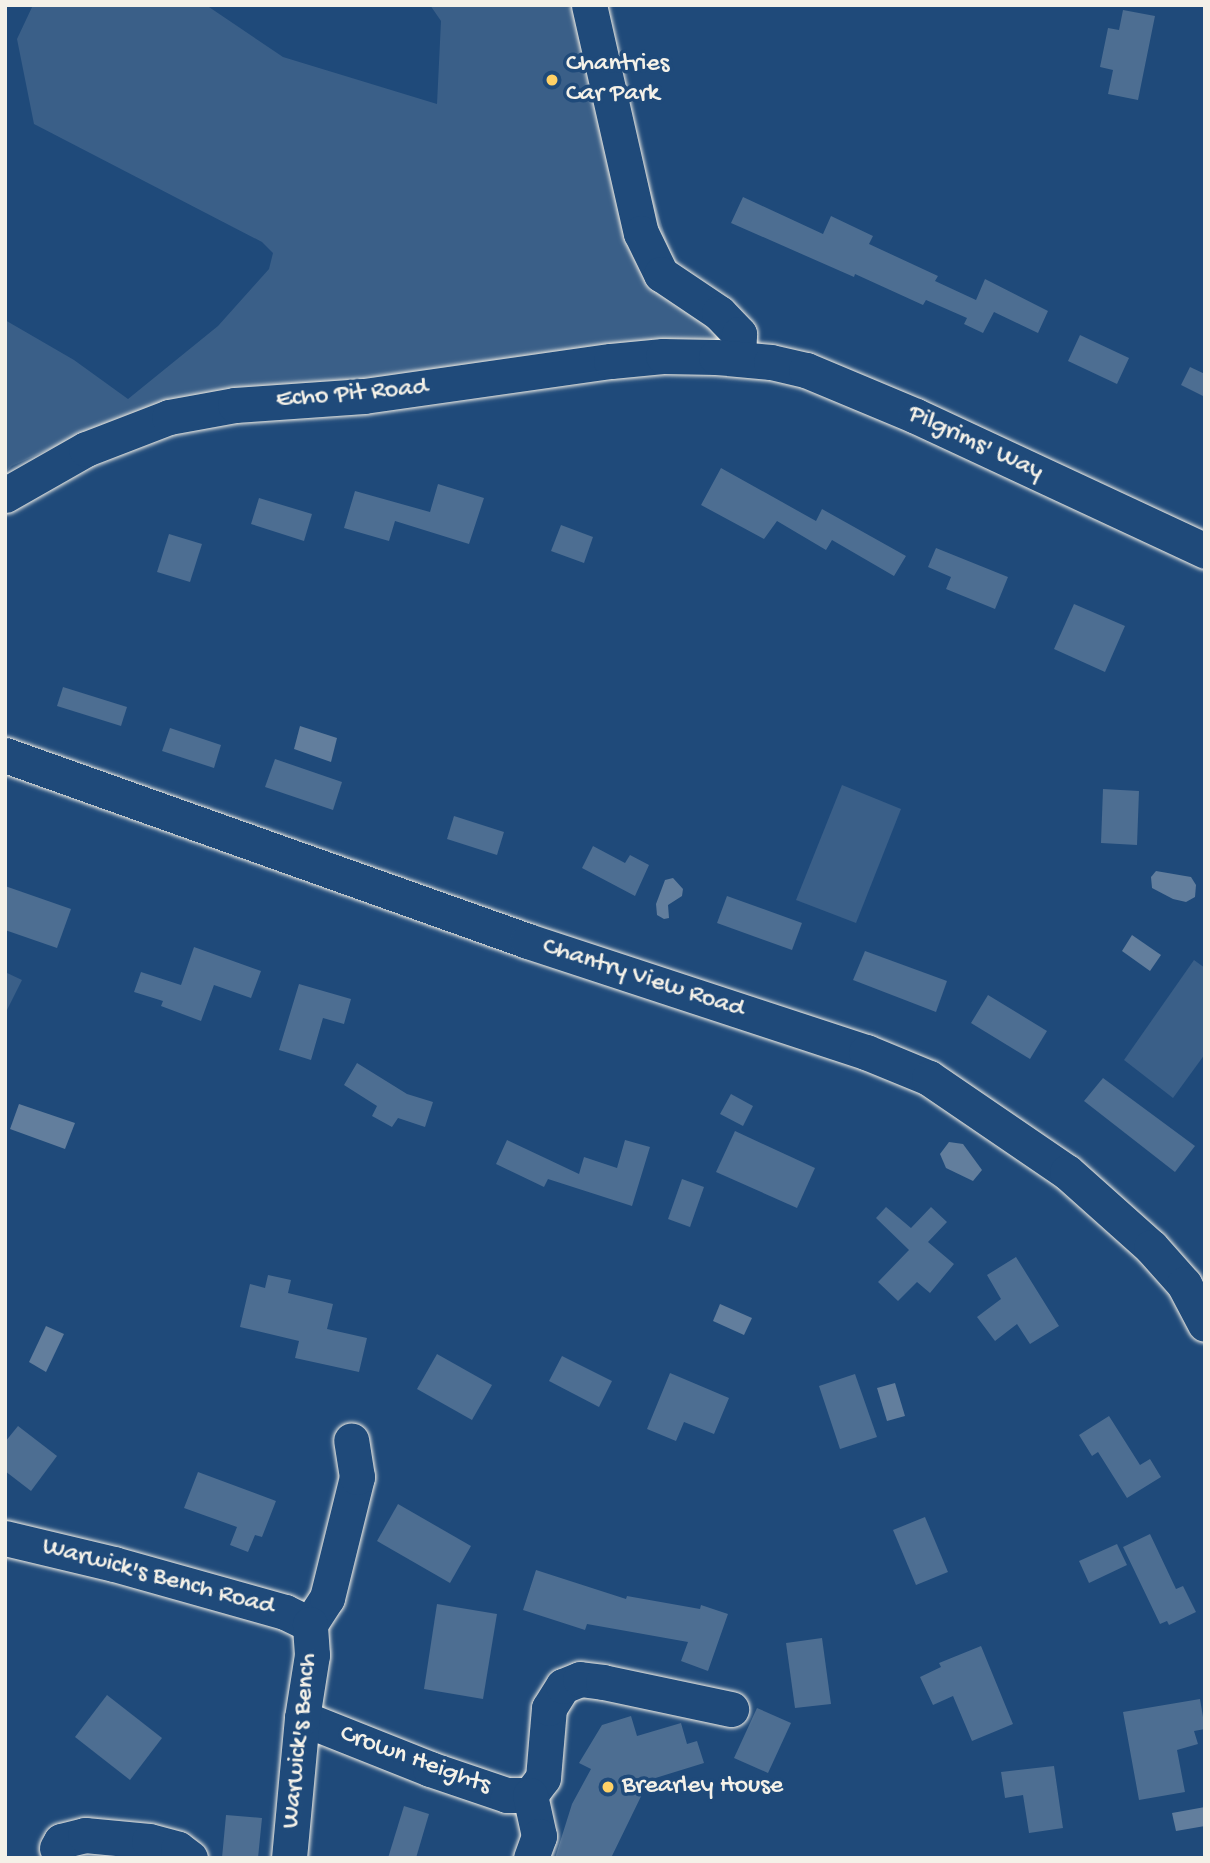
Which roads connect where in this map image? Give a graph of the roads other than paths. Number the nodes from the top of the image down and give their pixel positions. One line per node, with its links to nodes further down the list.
1 (589, 5): 2 (street)
2 (727, 357): 3 (street, Echo Pit Road); 4 (street, Pilgrims' Way)
3 (5, 495)
4 (1205, 551)
5 (5, 755): 6 (street, Chantry View Road)
6 (1205, 1324)
7 (351, 1440): 9 (street)
8 (5, 1538): 9 (street, Warwick's Bench Road)
9 (310, 1624): 11 (street, Warwick's Bench)
10 (731, 1709): 12 (street)
11 (302, 1718): 12 (street, Crown Heights); 15 (street, Warwick's Bench)
12 (530, 1795): 16 (street)
13 (57, 1848): 14 (street)
14 (190, 1858)
15 (289, 1858)
16 (531, 1858)

